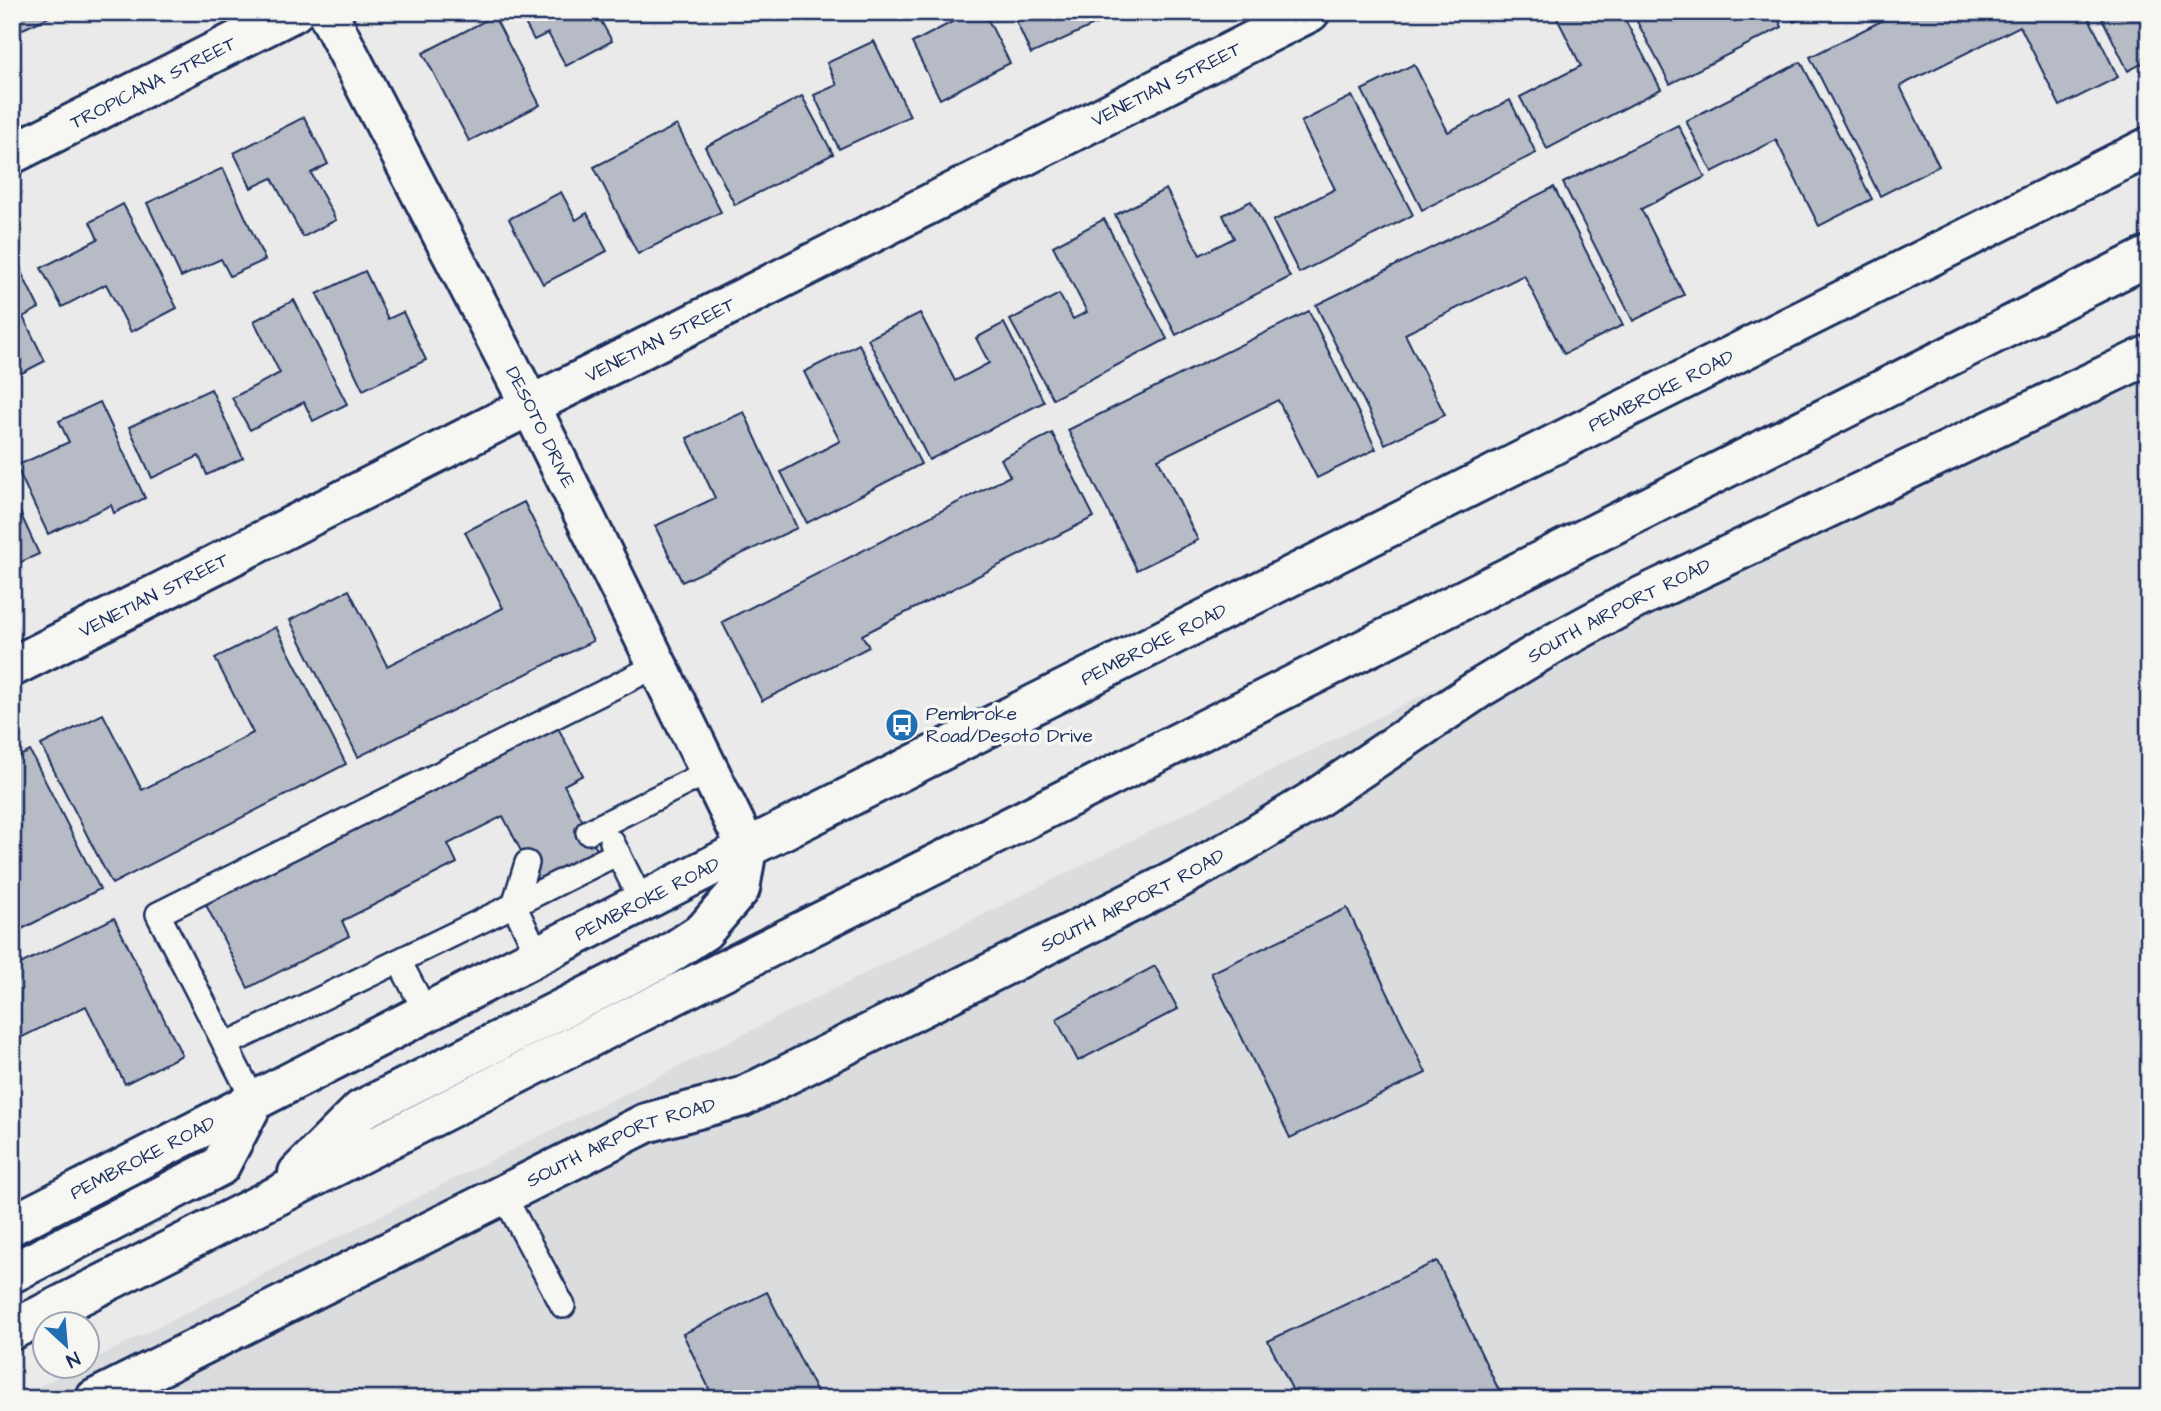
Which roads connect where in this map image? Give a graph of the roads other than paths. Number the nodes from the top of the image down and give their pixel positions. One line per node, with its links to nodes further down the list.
1 (294, 12): 5 (main road, TROPICANA STREET)
2 (327, 12): 8 (main road, DESOTO DRIVE)
3 (1310, 12): 8 (main road, VENETIAN STREET)
4 (2149, 147): 12 (main road, PEMBROKE ROAD)
5 (12, 154)
6 (2149, 256): 23 (main road)
7 (2148, 357): 22 (main road, SOUTH AIRPORT ROAD)
8 (530, 405): 9 (main road, DESOTO DRIVE); 10 (main road, VENETIAN STREET)
9 (658, 665): 11 (main road, DESOTO DRIVE); 20 (lane)
10 (12, 667)
11 (710, 771): 12 (main road, DESOTO DRIVE); 13 (lane)
12 (747, 848): 15 (main road, PEMBROKE ROAD); 23 (main road)
13 (618, 853): 15 (lane); 16 (lane)
14 (527, 863): 16 (lane)
15 (642, 902): 17 (main road, PEMBROKE ROAD)
16 (514, 905): 17 (lane); 18 (lane)
17 (538, 955): 19 (main road, PEMBROKE ROAD)
18 (400, 961): 19 (lane); 20 (lane)
19 (426, 1012): 21 (main road, PEMBROKE ROAD)
20 (225, 1045): 21 (lane)
21 (254, 1101): 24 (main road, PEMBROKE ROAD); 25 (main road)
22 (503, 1194): 26 (lane); 28 (main road, SOUTH AIRPORT ROAD)
23 (275, 1197): 27 (main road)
24 (12, 1225)
25 (12, 1273)
26 (563, 1306)
27 (12, 1330)
28 (95, 1399)

